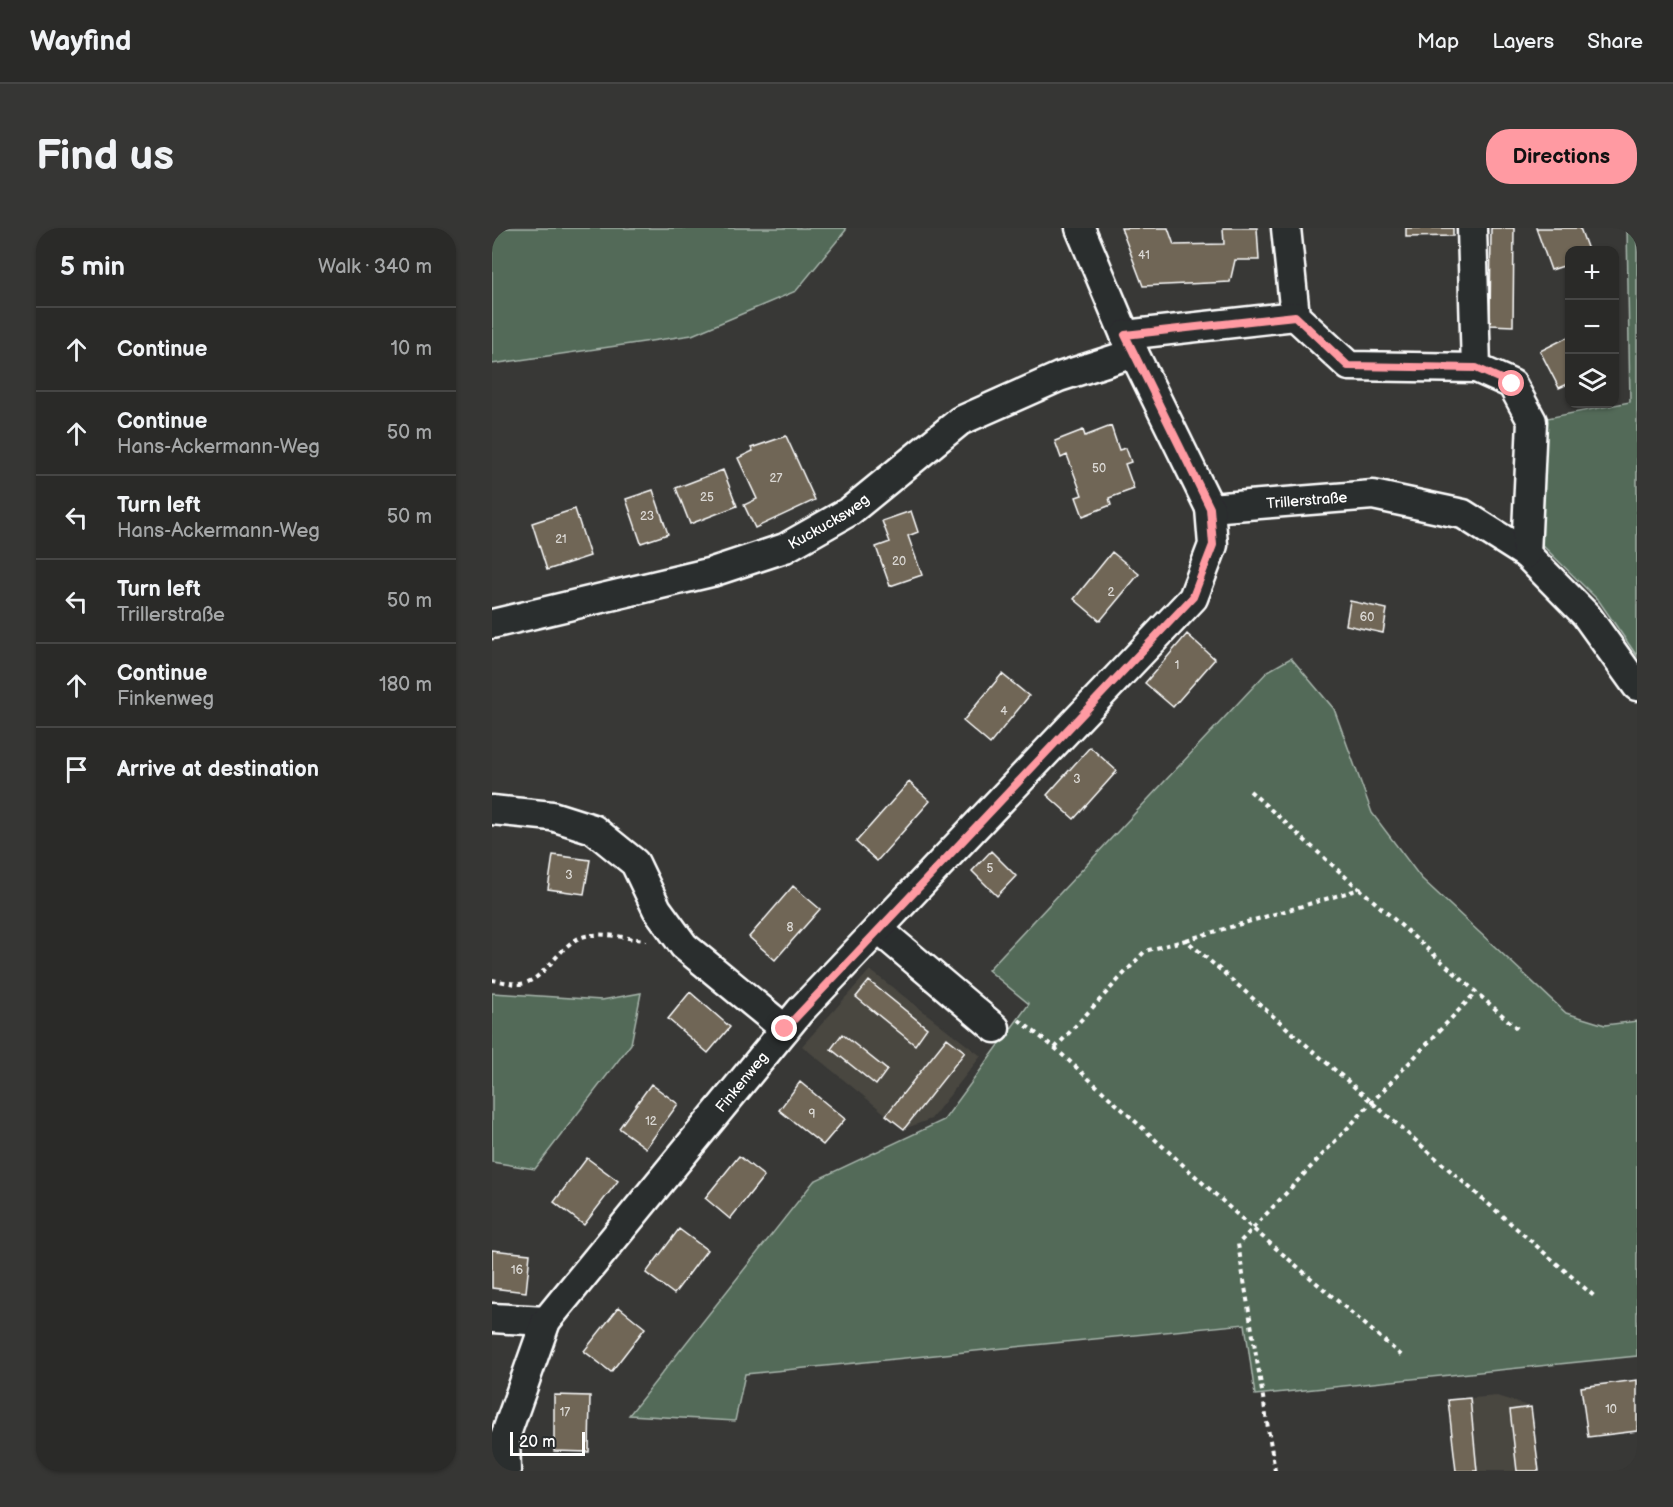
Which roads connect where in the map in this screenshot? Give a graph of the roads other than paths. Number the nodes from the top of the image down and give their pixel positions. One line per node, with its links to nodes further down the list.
1 (1080, 228): 5 (street)
2 (1286, 228): 4 (street)
3 (1472, 228): 6 (street)
4 (1295, 316): 5 (street, Kuckucksweg); 6 (street)
5 (1129, 344): 7 (street); 9 (street, Kuckucksweg)
6 (1476, 368): 8 (street)
7 (1210, 508): 8 (street, Trillerstraße); 12 (street, Finkenweg)
8 (1526, 554): 10 (street, Trillerstraße)
9 (492, 624)
10 (1637, 686)
11 (492, 810): 14 (street)
12 (878, 929): 13 (street); 14 (street, Finkenweg)
13 (995, 1028)
14 (785, 1029): 16 (street, Finkenweg)
15 (492, 1318): 16 (street)
16 (546, 1321): 17 (street, Finkenweg)
17 (506, 1471)

